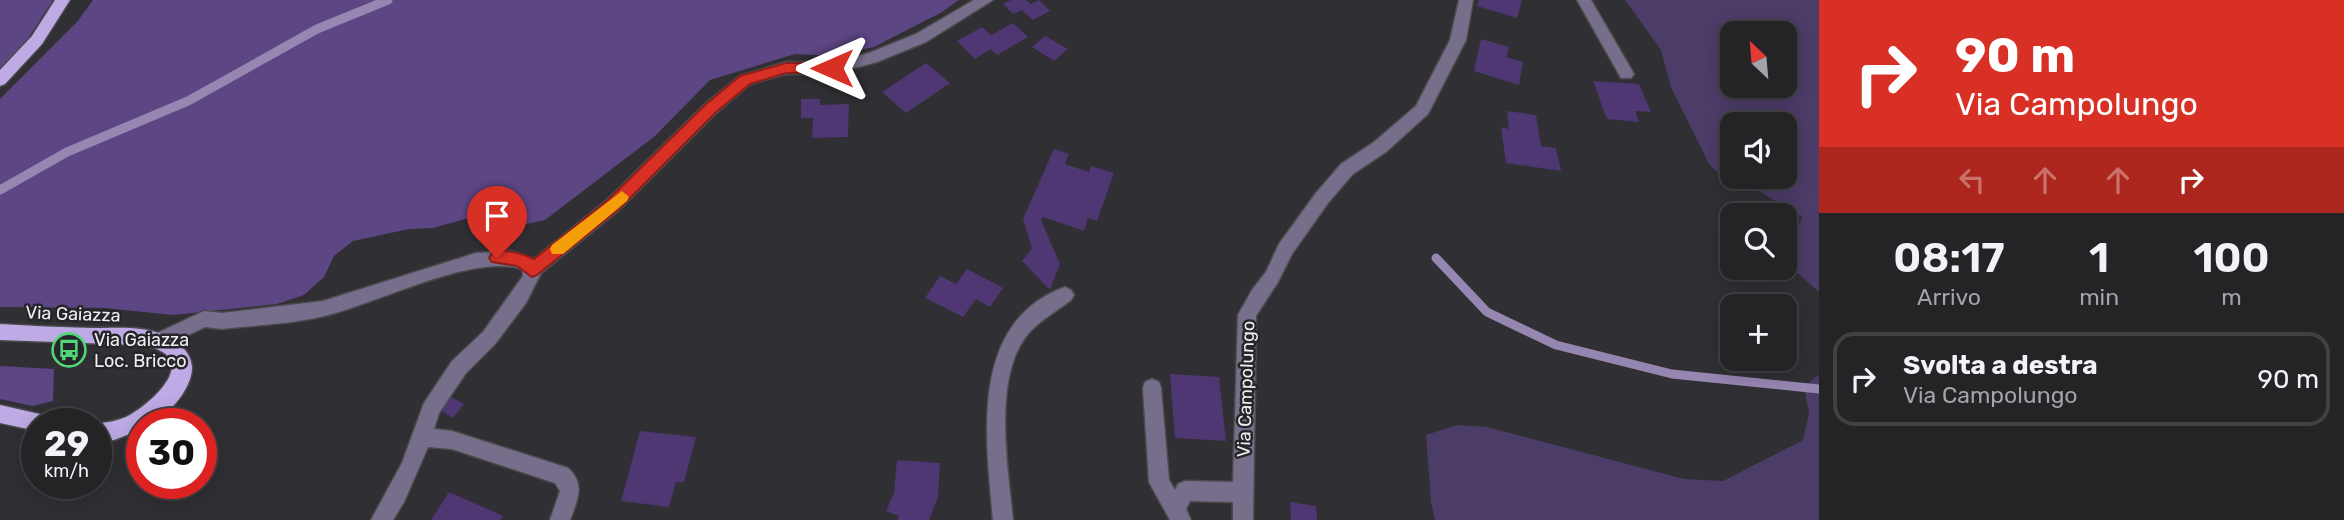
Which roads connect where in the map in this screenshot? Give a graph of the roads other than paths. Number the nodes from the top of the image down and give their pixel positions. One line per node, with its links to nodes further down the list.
1 (63, 0): 6 (main road)
2 (986, 0): 7 (street)
3 (1465, 0): 16 (street, Via Campolungo)
4 (1584, 0): 5 (street)
5 (1626, 74)
6 (0, 80)
7 (532, 270): 10 (street); 15 (street)
8 (1065, 295): 20 (street)
9 (0, 332): 10 (main road, Via Gaiazza)
10 (159, 341): 14 (main road)
11 (1152, 388): 17 (street)
12 (0, 414): 13 (main road)
13 (21, 419)
14 (112, 430)
15 (422, 437): 18 (street); 19 (street)
16 (1242, 492): 17 (street); 21 (street, Via Campolungo)
17 (1178, 515)
18 (381, 520)
19 (560, 520)
20 (1003, 520)
21 (1242, 520)

